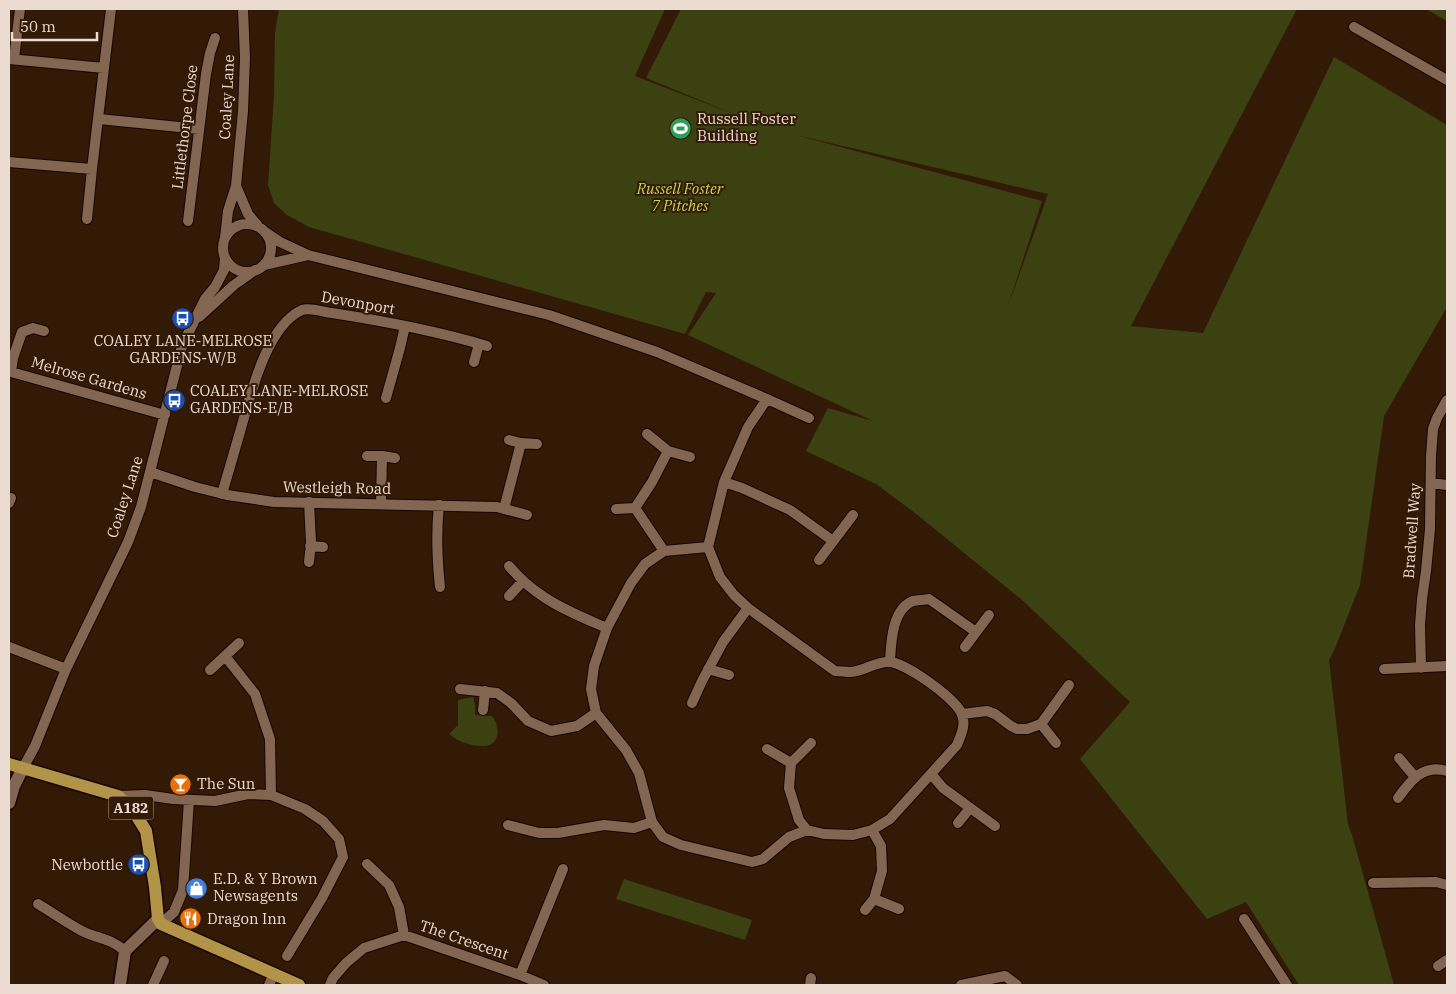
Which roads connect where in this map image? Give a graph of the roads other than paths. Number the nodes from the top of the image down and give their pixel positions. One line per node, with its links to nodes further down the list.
1 (20, 9): 6 (street)
2 (111, 9): 7 (street)
3 (243, 9): 13 (street, Coaley Lane)
4 (1354, 27): 8 (street)
5 (215, 38): 10 (street, Littlethorpe Close)
6 (11, 59): 7 (street)
7 (104, 68): 9 (street)
8 (1447, 80)
9 (99, 119): 10 (street); 12 (street)
10 (199, 129): 15 (street, Littlethorpe Close)
11 (9, 162): 12 (street)
12 (92, 169): 14 (street)
13 (236, 186): 16 (street); 17 (street, Coaley Lane)
14 (87, 219)
15 (188, 220)
16 (261, 229): 17 (street); 18 (street); 20 (street)
17 (225, 238): 19 (street)
18 (308, 255): 20 (street); 26 (street)
19 (225, 258): 20 (street); 21 (street, Coaley Lane)
20 (259, 268): 21 (street)
21 (192, 325): 28 (street, Coaley Lane)
22 (405, 326): 24 (street, Devonport); 25 (street, Devonport); 43 (street, Devonport)
23 (44, 331): 28 (street, Melrose Gardens)
24 (474, 362)
25 (386, 398)
26 (767, 399): 29 (street); 40 (street)
27 (1447, 400): 41 (street, Bradwell Way)
28 (165, 415): 39 (street, Coaley Lane)
29 (809, 418)
30 (647, 434): 34 (street)
31 (509, 440): 32 (street)
32 (521, 443): 33 (street); 48 (street)
33 (537, 444)
34 (668, 451): 37 (street); 47 (street)
35 (367, 456): 36 (street)
36 (382, 456): 38 (street); 45 (street)
37 (690, 457)
38 (395, 458)
39 (150, 472): 43 (street, Westleigh Road); 74 (street, Coaley Lane)
40 (724, 482): 52 (street); 55 (street)
41 (1431, 482): 42 (street); 73 (street, Bradwell Way)
42 (1447, 485)
43 (222, 494): 44 (street, Westleigh Road)
44 (309, 502): 45 (street, Westleigh Road); 53 (street)
45 (381, 504): 46 (street, Westleigh Road)
46 (439, 505): 48 (street, Westleigh Road); 61 (street)
47 (635, 508): 49 (street); 56 (street)
48 (504, 509): 50 (street, Westleigh Road)
49 (616, 509)
50 (526, 515)
51 (853, 515): 52 (street)
52 (833, 541): 57 (street)
53 (310, 546): 54 (street); 58 (street)
54 (323, 547)
55 (708, 547): 56 (street); 63 (street)
56 (664, 551): 65 (street)
57 (819, 560)
58 (309, 562)
59 (509, 566): 60 (street)
60 (523, 581): 62 (street); 65 (street)
61 (440, 586)
62 (509, 596)
63 (748, 608): 71 (street); 75 (street)
64 (989, 615): 66 (street)
65 (607, 628): 84 (street)
66 (976, 632): 69 (street); 71 (street)
67 (239, 643): 70 (street)
68 (9, 647): 74 (street)
69 (965, 647)
70 (225, 656): 77 (street); 97 (street)
71 (890, 661): 85 (street)
72 (1447, 666): 73 (street)
73 (1421, 668): 76 (street)
74 (66, 669): 93 (street, Coaley Lane)
75 (708, 669): 78 (street); 82 (street)
76 (1384, 669)
77 (210, 670)
78 (728, 675)
79 (1069, 684): 86 (street)
80 (460, 689): 81 (street)
81 (485, 691): 83 (street); 84 (street)
82 (692, 703)
83 (483, 710)
84 (596, 713): 103 (street)
85 (962, 714): 86 (street); 95 (street)
86 (1041, 724): 88 (street)
87 (811, 743): 91 (street)
88 (1056, 743)
89 (767, 749): 91 (street)
90 (1399, 758): 96 (street)
91 (791, 762): 107 (street)
92 (9, 764): 93 (main road, A182)
93 (23, 768): 98 (main road, A182); 101 (street)
94 (1447, 772): 96 (street)
95 (932, 774): 102 (street); 108 (street)
96 (1415, 777): 99 (street)
97 (271, 795): 100 (street); 121 (street)
98 (118, 796): 100 (street); 118 (main road, A182)
99 (1398, 798)
100 (189, 800): 118 (street)
101 (9, 803)
102 (970, 808): 104 (street); 106 (street)
103 (652, 822): 105 (street); 107 (street)
104 (958, 823)
105 (508, 825)
106 (995, 826)
107 (807, 830): 108 (street)
108 (872, 830): 113 (street)
109 (367, 864): 119 (street)
110 (563, 869): 126 (street)
111 (1373, 883): 112 (street)
112 (1447, 885)
113 (874, 899): 115 (street); 116 (street)
114 (38, 904): 120 (street)
115 (900, 909)
116 (865, 910)
117 (1244, 919): 135 (street)
118 (159, 921): 120 (street); 125 (main road)
119 (404, 935): 126 (street, The Crescent); 131 (street, The Crescent)
120 (125, 951): 127 (street)
121 (287, 956)
122 (1447, 960): 124 (street)
123 (164, 961): 128 (street)
124 (1438, 966)
125 (274, 973): 129 (street); 130 (main road)
126 (520, 976): 132 (street, The Crescent)
127 (120, 985)
128 (153, 985)
129 (268, 985)
130 (299, 985)
131 (330, 985)
132 (544, 985)
133 (961, 985): 134 (street)
134 (1017, 985)
135 (1287, 985)

